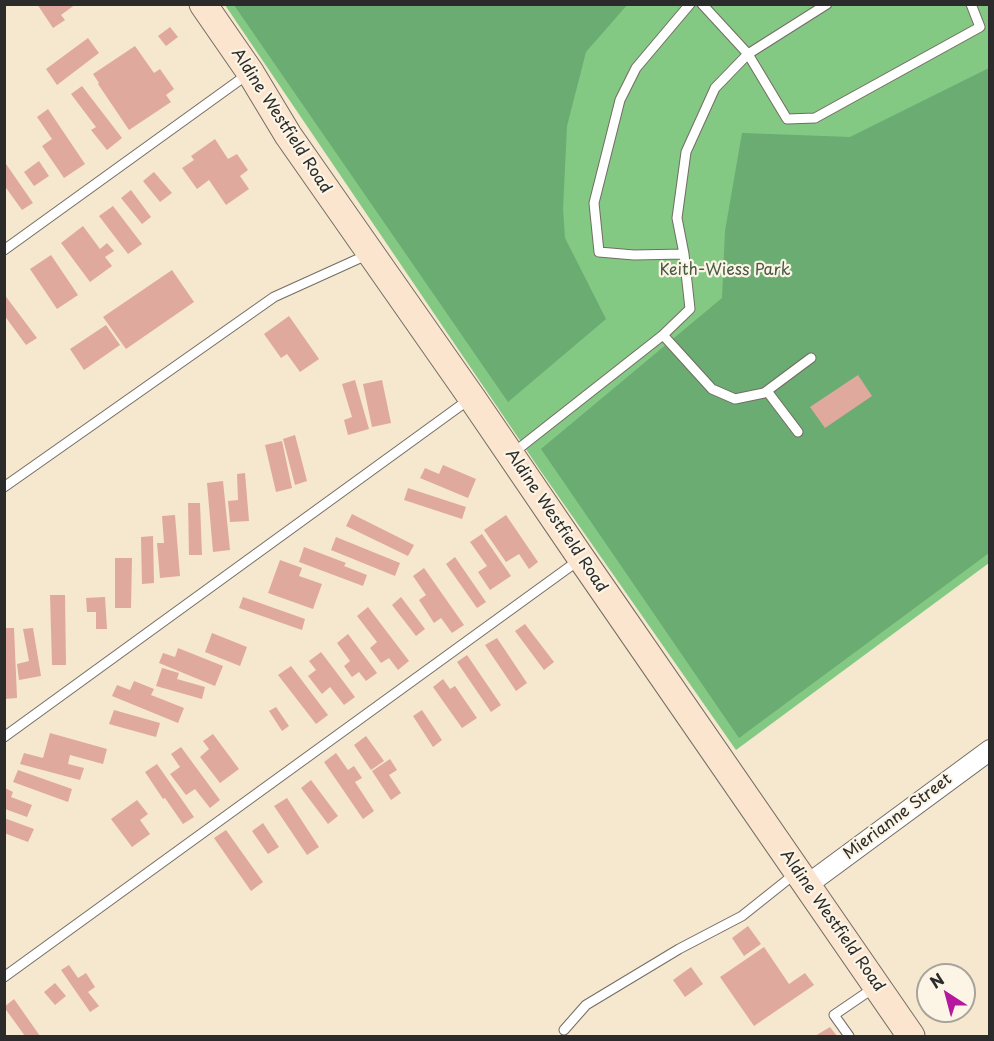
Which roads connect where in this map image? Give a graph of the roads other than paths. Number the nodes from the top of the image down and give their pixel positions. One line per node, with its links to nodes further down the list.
1 (203, 4): 7 (main road, Aldine Westfield Road)
2 (690, 4): 10 (lane)
3 (702, 4): 6 (lane)
4 (827, 4): 6 (lane)
5 (971, 4): 6 (lane)
6 (748, 54): 10 (lane)
7 (250, 72): 8 (lane); 9 (main road, Aldine Westfield Road)
8 (4, 249)
9 (371, 253): 14 (main road, Aldine Westfield Road); 17 (lane)
10 (684, 254): 11 (lane)
11 (663, 335): 13 (lane); 16 (lane)
12 (811, 358): 13 (lane)
13 (767, 391): 15 (lane)
14 (472, 398): 16 (main road, Aldine Westfield Road); 19 (lane)
15 (798, 432)
16 (511, 454): 18 (main road, Aldine Westfield Road)
17 (4, 487)
18 (581, 558): 21 (main road, Aldine Westfield Road); 22 (lane)
19 (4, 737)
20 (990, 750): 21 (street, Mierianne Street)
21 (803, 878): 23 (main road, Aldine Westfield Road); 24 (lane)
22 (4, 977)
23 (877, 986): 25 (lane); 26 (main road, Aldine Westfield Road)
24 (564, 1030)
25 (849, 1036)
26 (912, 1036)

